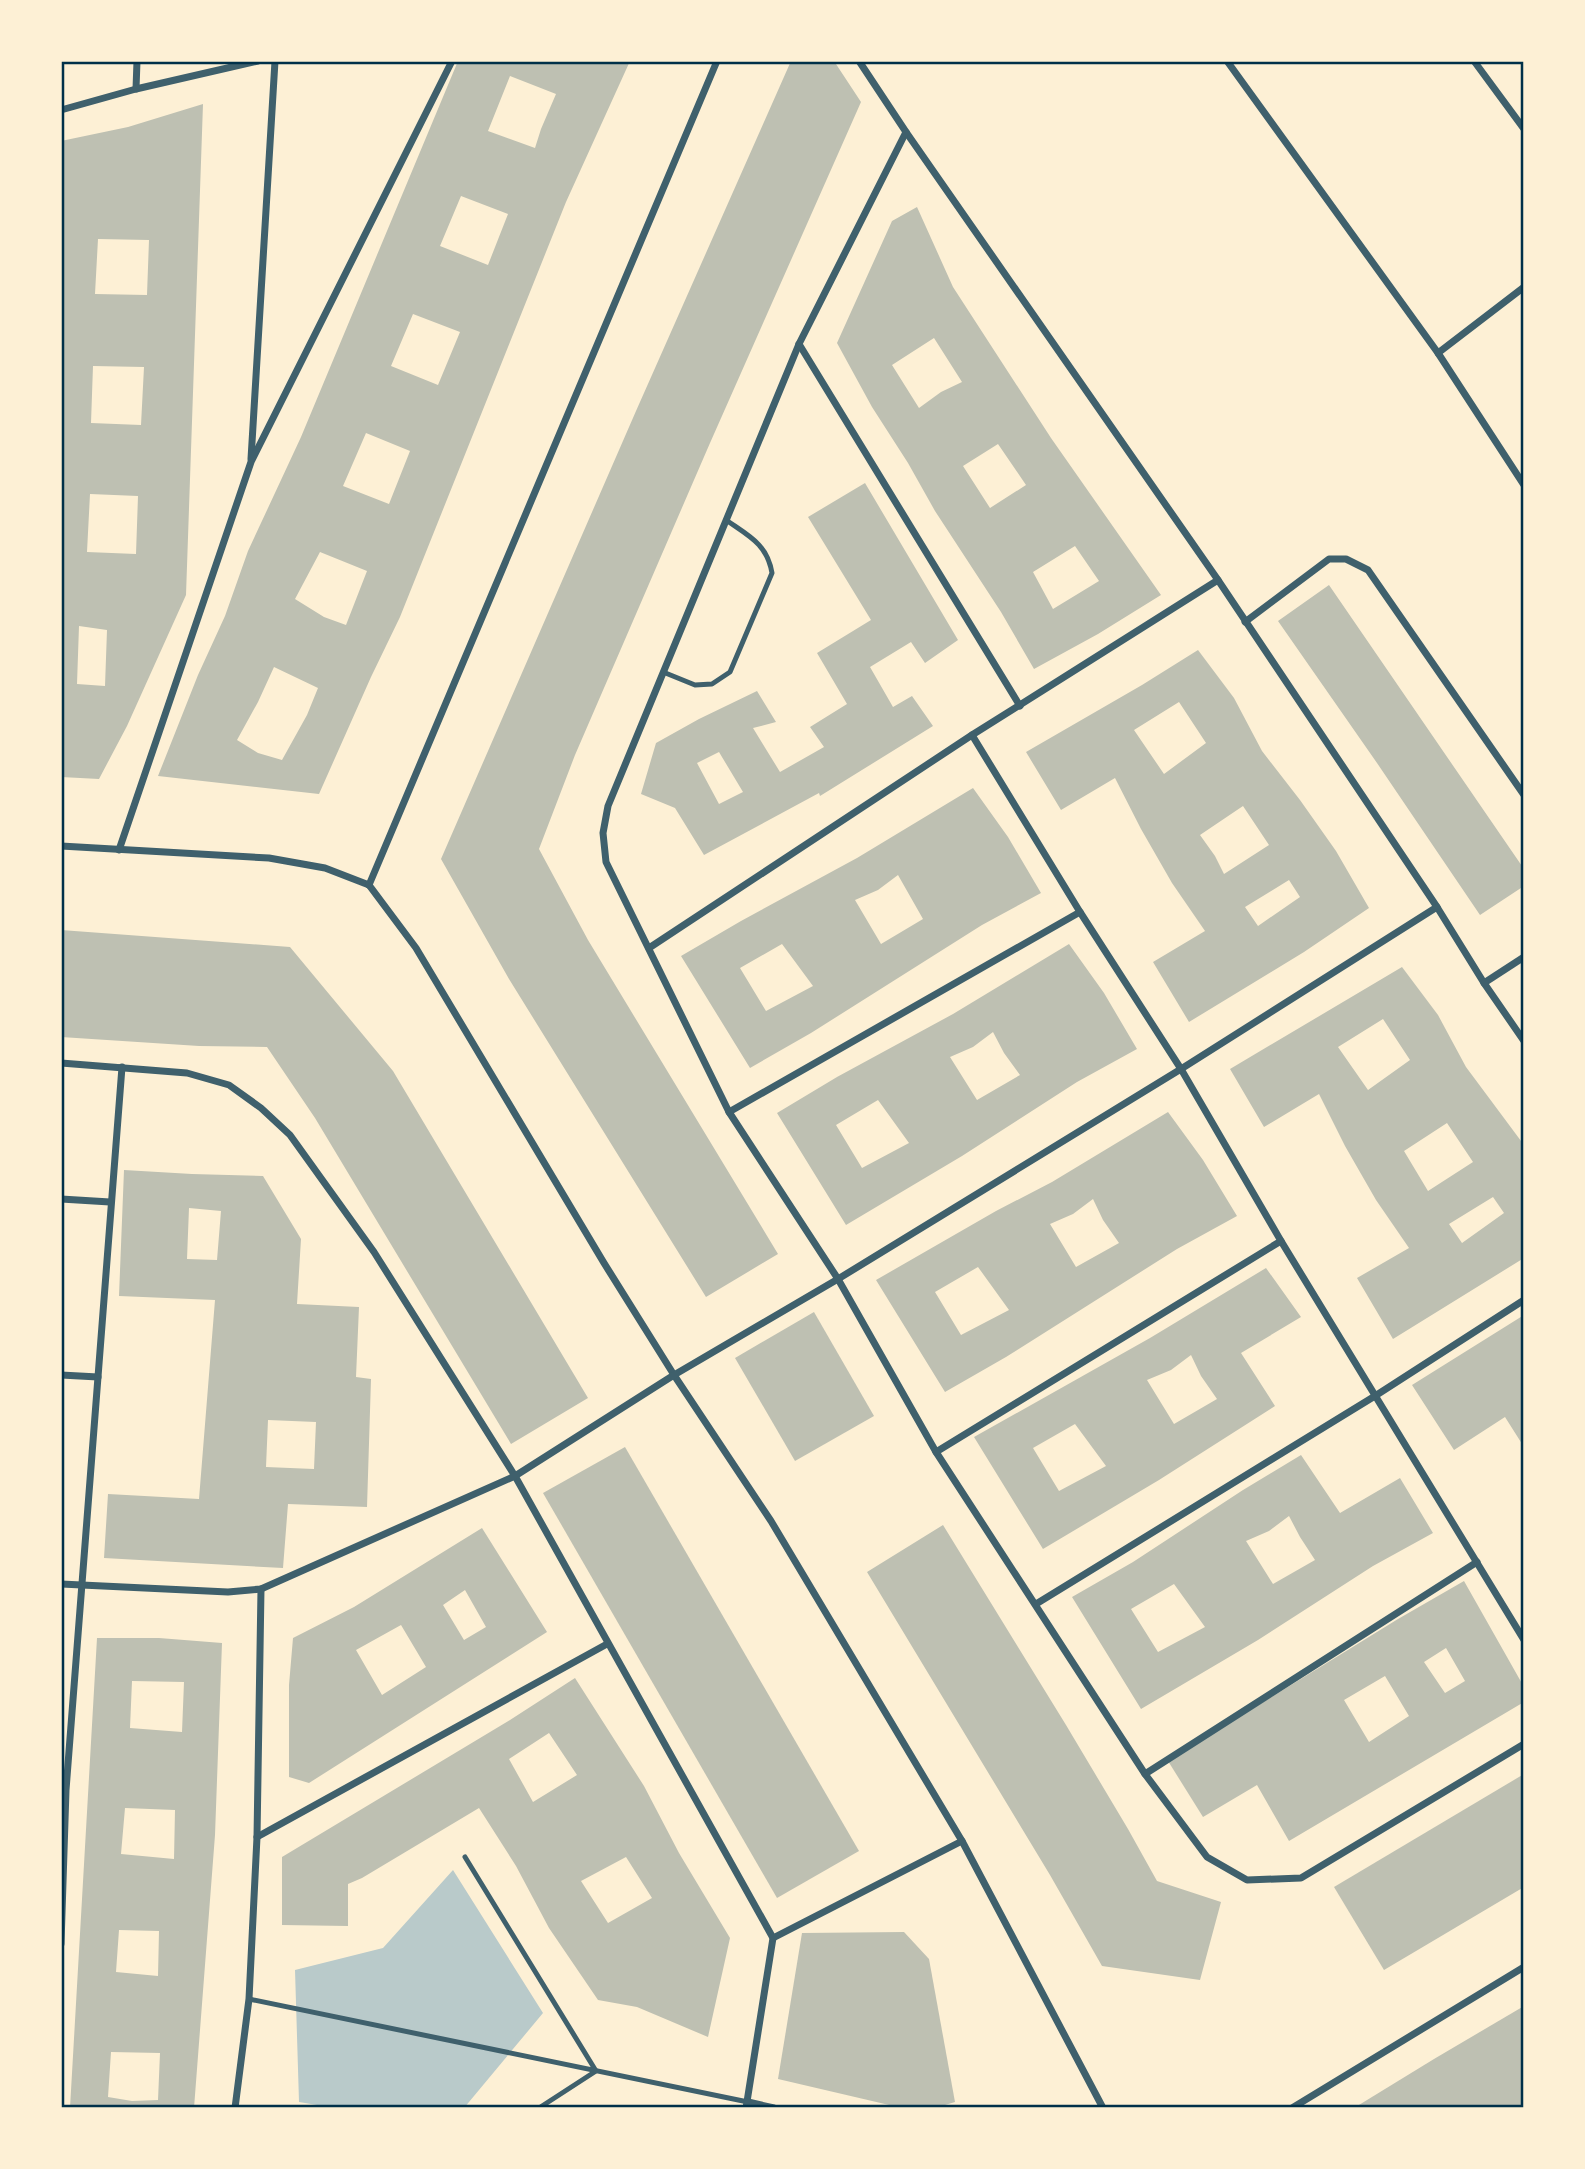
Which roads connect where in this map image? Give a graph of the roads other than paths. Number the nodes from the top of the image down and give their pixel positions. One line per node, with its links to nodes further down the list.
1 (137, 61): 9 (street)
2 (258, 61): 9 (street)
3 (275, 61): 16 (street)
4 (452, 61): 16 (street)
5 (717, 61): 27 (street)
6 (859, 61): 12 (street)
7 (1227, 61): 15 (street)
8 (1474, 61): 11 (street)
9 (136, 89): 10 (street)
10 (61, 110)
11 (1524, 128)
12 (906, 132): 14 (street); 19 (street)
13 (1524, 287): 15 (street)
14 (799, 344): 18 (street); 22 (street)
15 (1438, 353): 17 (street)
16 (251, 462): 26 (street)
17 (1524, 485)
18 (726, 520): 21 (street); 21 (lane)
19 (1218, 580): 20 (street); 22 (street)
20 (1245, 622): 24 (street); 28 (street)
21 (663, 672): 30 (street)
22 (1020, 706): 23 (street)
23 (972, 735): 29 (street); 30 (street)
24 (1524, 794)
25 (61, 846): 26 (street)
26 (119, 849): 27 (street)
27 (369, 885): 44 (street)
28 (1437, 907): 32 (street); 36 (street)
29 (1080, 912): 36 (street); 37 (street)
30 (649, 948): 37 (street)
31 (1524, 957): 32 (street)
32 (1484, 983): 33 (street)
33 (1524, 1041)
34 (61, 1063): 35 (street)
35 (122, 1067): 39 (street); 48 (street)
36 (1181, 1069): 40 (street); 41 (street)
37 (729, 1112): 41 (street)
38 (61, 1199): 39 (street)
39 (110, 1202): 45 (street)
40 (1281, 1241): 46 (street); 47 (street)
41 (838, 1279): 44 (street); 47 (street)
42 (1524, 1300): 46 (street)
43 (61, 1375): 45 (street)
44 (674, 1375): 48 (street); 60 (street)
45 (98, 1377): 51 (street)
46 (1375, 1396): 49 (street); 53 (street)
47 (936, 1452): 53 (street)
48 (515, 1475): 52 (street); 55 (street)
49 (1477, 1562): 54 (street); 57 (street)
50 (61, 1584): 51 (street)
51 (83, 1585): 52 (street); 58 (street)
52 (261, 1589): 59 (street)
53 (1036, 1604): 57 (street)
54 (1524, 1640)
55 (607, 1644): 59 (street); 62 (street)
56 (1524, 1744): 57 (street)
57 (1145, 1774)
58 (64, 1790): 63 (street)
59 (257, 1837): 65 (street)
60 (962, 1841): 62 (street); 71 (street)
61 (466, 1857): 66 (lane)
62 (773, 1938): 67 (street)
63 (61, 1944)
64 (1524, 1967): 72 (street)
65 (249, 1999): 66 (lane); 68 (street)
66 (596, 2071): 67 (lane); 69 (lane)
67 (747, 2105): 70 (street)
68 (235, 2108)
69 (539, 2108)
70 (775, 2108)
71 (1103, 2108)
72 (1292, 2108)

